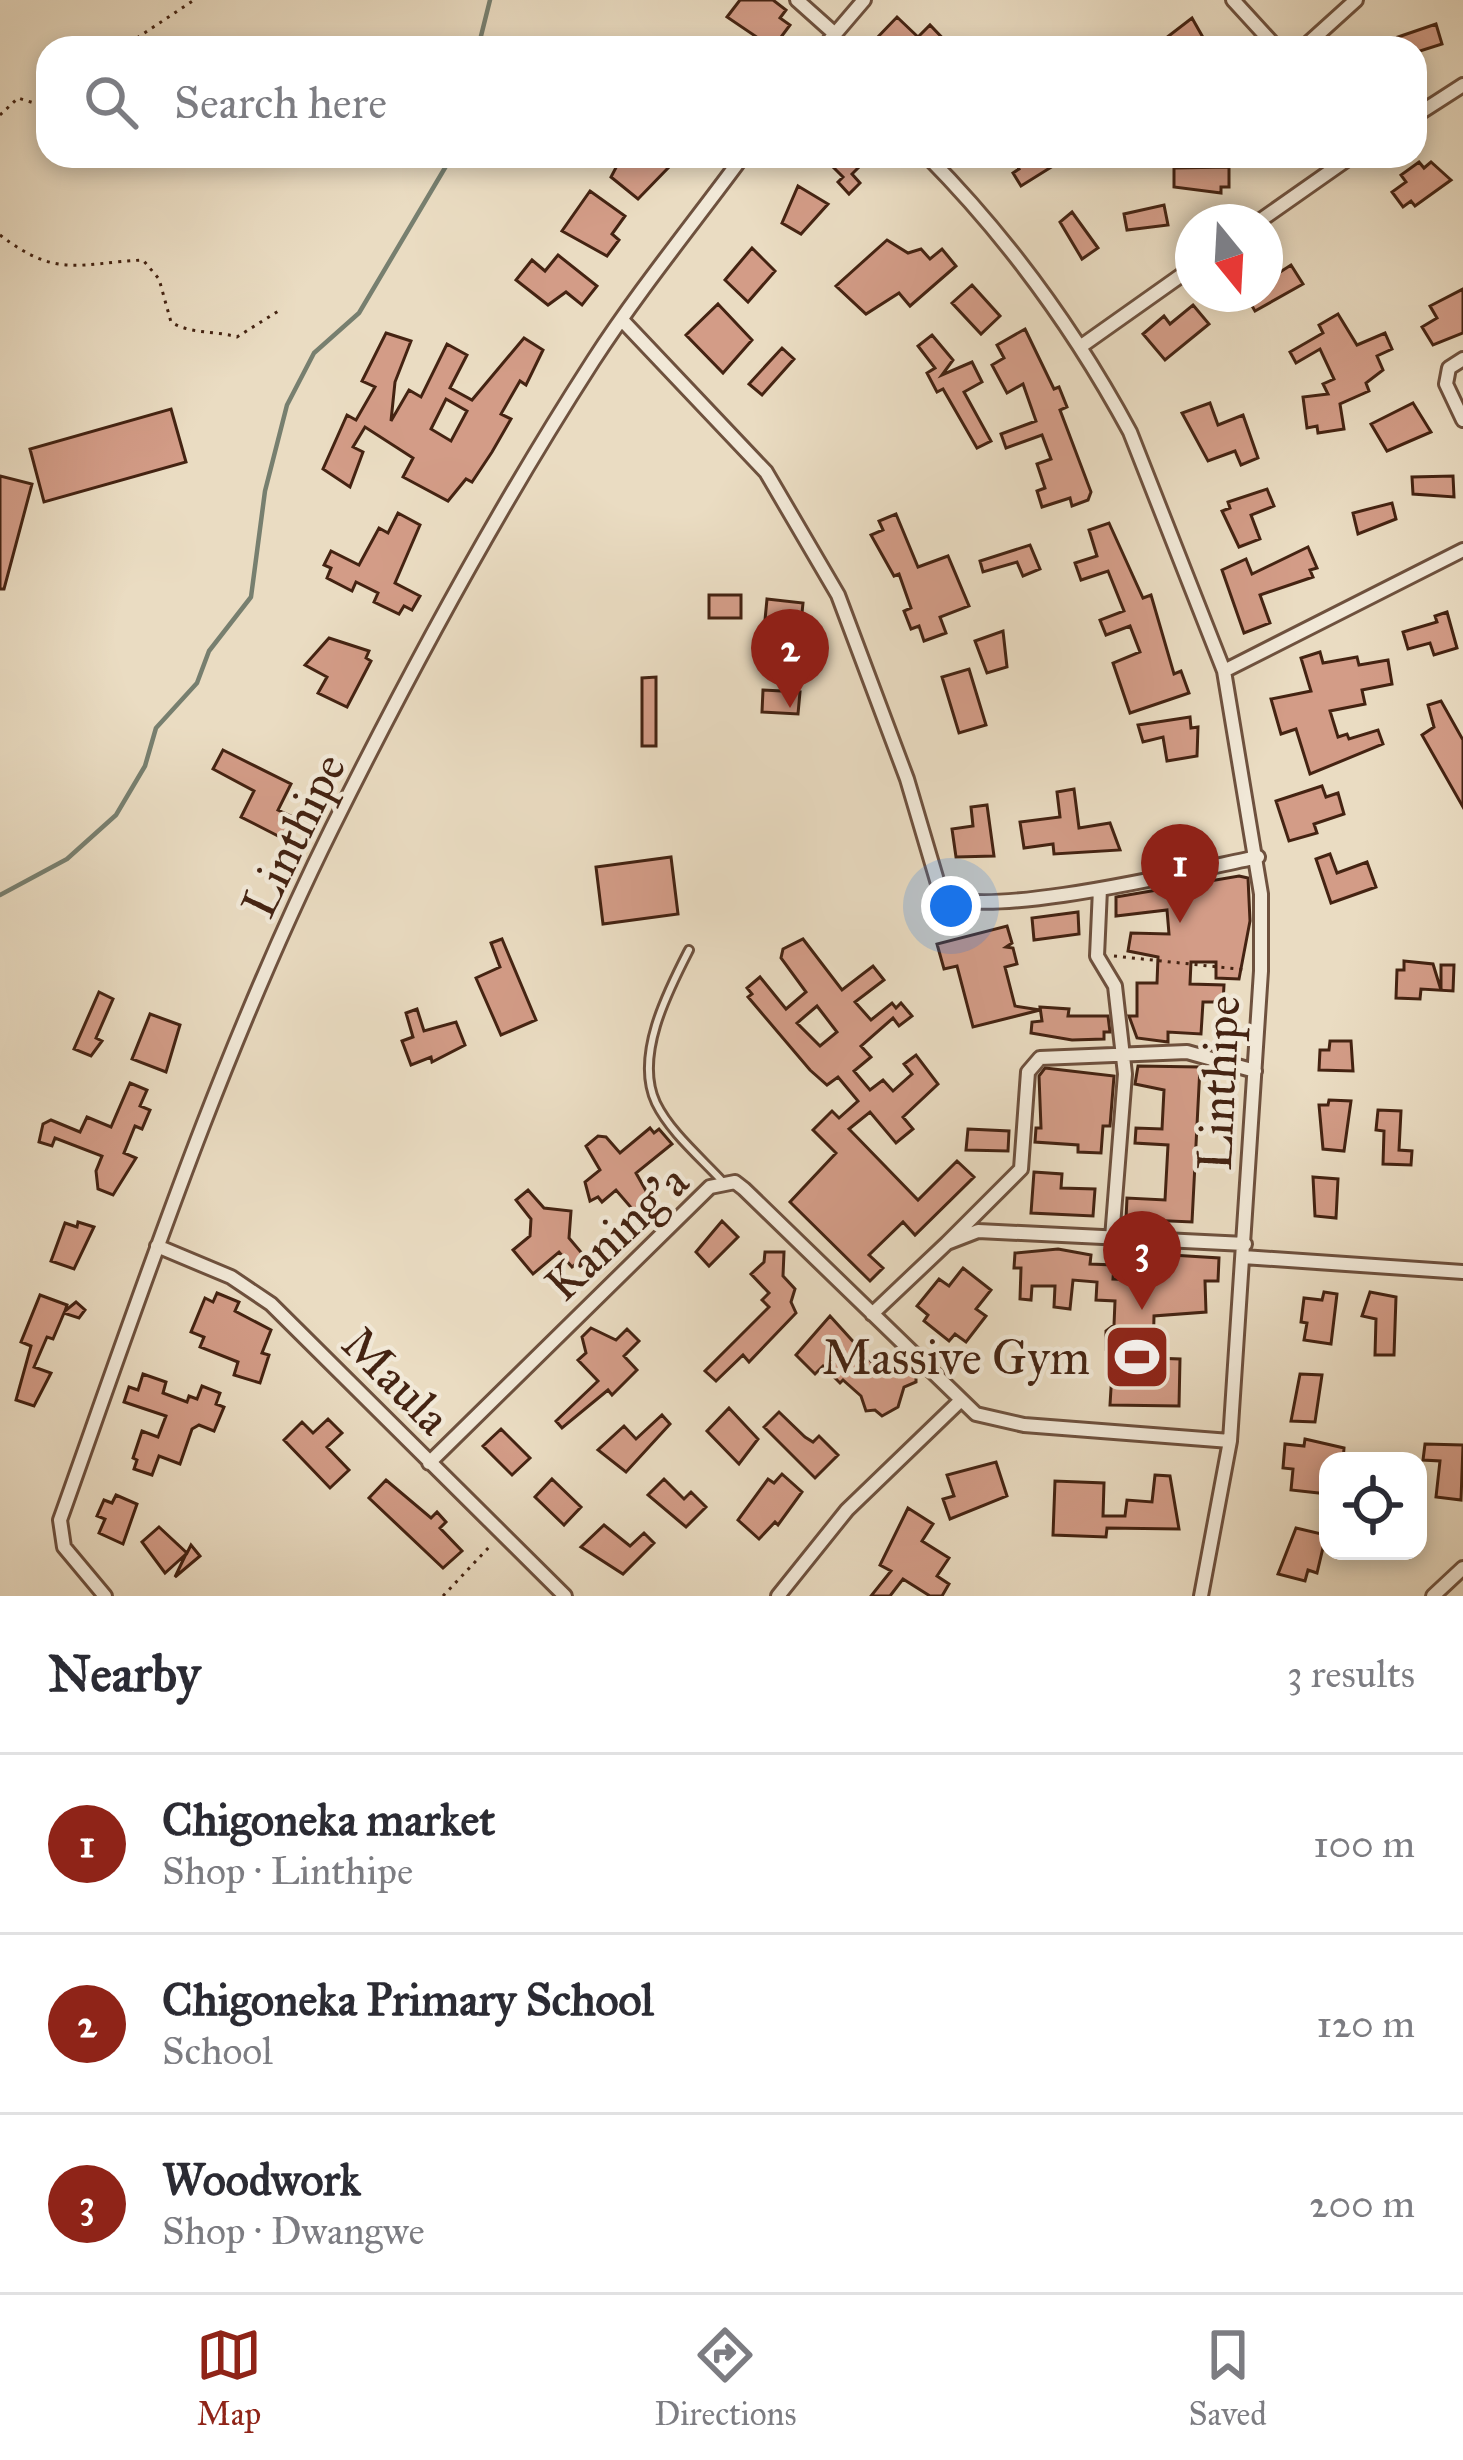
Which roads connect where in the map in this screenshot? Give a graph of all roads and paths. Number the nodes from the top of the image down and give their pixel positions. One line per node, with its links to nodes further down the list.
1 (194, 0): 7 (path)
2 (796, 0): 6 (street)
3 (865, 0): 6 (street)
4 (1233, 0): 8 (street)
5 (1356, 0): 9 (street)
6 (835, 34)
7 (140, 36)
8 (1265, 36)
9 (1316, 36)
10 (1463, 85): 12 (street)
11 (36, 104): 13 (path)
12 (1427, 108)
13 (3, 115)
14 (734, 168): 21 (street, Linthipe)
15 (938, 168): 22 (street, Linthipe)
16 (1332, 168): 17 (street)
17 (1283, 204)
18 (0, 236): 20 (path)
19 (1175, 281): 22 (street)
20 (280, 310)
21 (622, 320): 28 (street); 37 (street, Linthipe)
22 (1080, 347): 26 (street, Linthipe)
23 (1463, 359): 24 (street)
24 (1463, 421)
25 (1463, 550): 26 (street)
26 (1224, 670): 27 (street, Linthipe)
27 (1258, 857): 28 (street); 31 (street, Linthipe)
28 (1100, 889): 30 (street)
29 (689, 950): 34 (lane)
30 (1097, 956): 31 (path); 32 (street)
31 (1261, 971): 33 (street, Linthipe)
32 (1121, 1052): 33 (street); 35 (street); 36 (street)
33 (1255, 1071): 38 (street, Linthipe)
34 (723, 1182): 40 (street, Kaning'a); 43 (street, Kaning'a)
35 (1112, 1238): 36 (street); 38 (street)
36 (947, 1243): 40 (street)
37 (157, 1246): 43 (street, Maula); 46 (street, Linthipe)
38 (1244, 1251): 39 (street); 42 (street, Linthipe)
39 (1463, 1272)
40 (872, 1314): 41 (street, Kaning'a)
41 (959, 1402): 42 (street); 49 (street)
42 (1230, 1441): 50 (street, Linthipe)
43 (429, 1463): 44 (street, Maula)
44 (502, 1534): 47 (path); 48 (street, Maula)
45 (1463, 1568): 51 (street)
46 (105, 1596)
47 (443, 1596)
48 (565, 1596)
49 (778, 1596)
50 (1201, 1596)
51 (1433, 1596)

